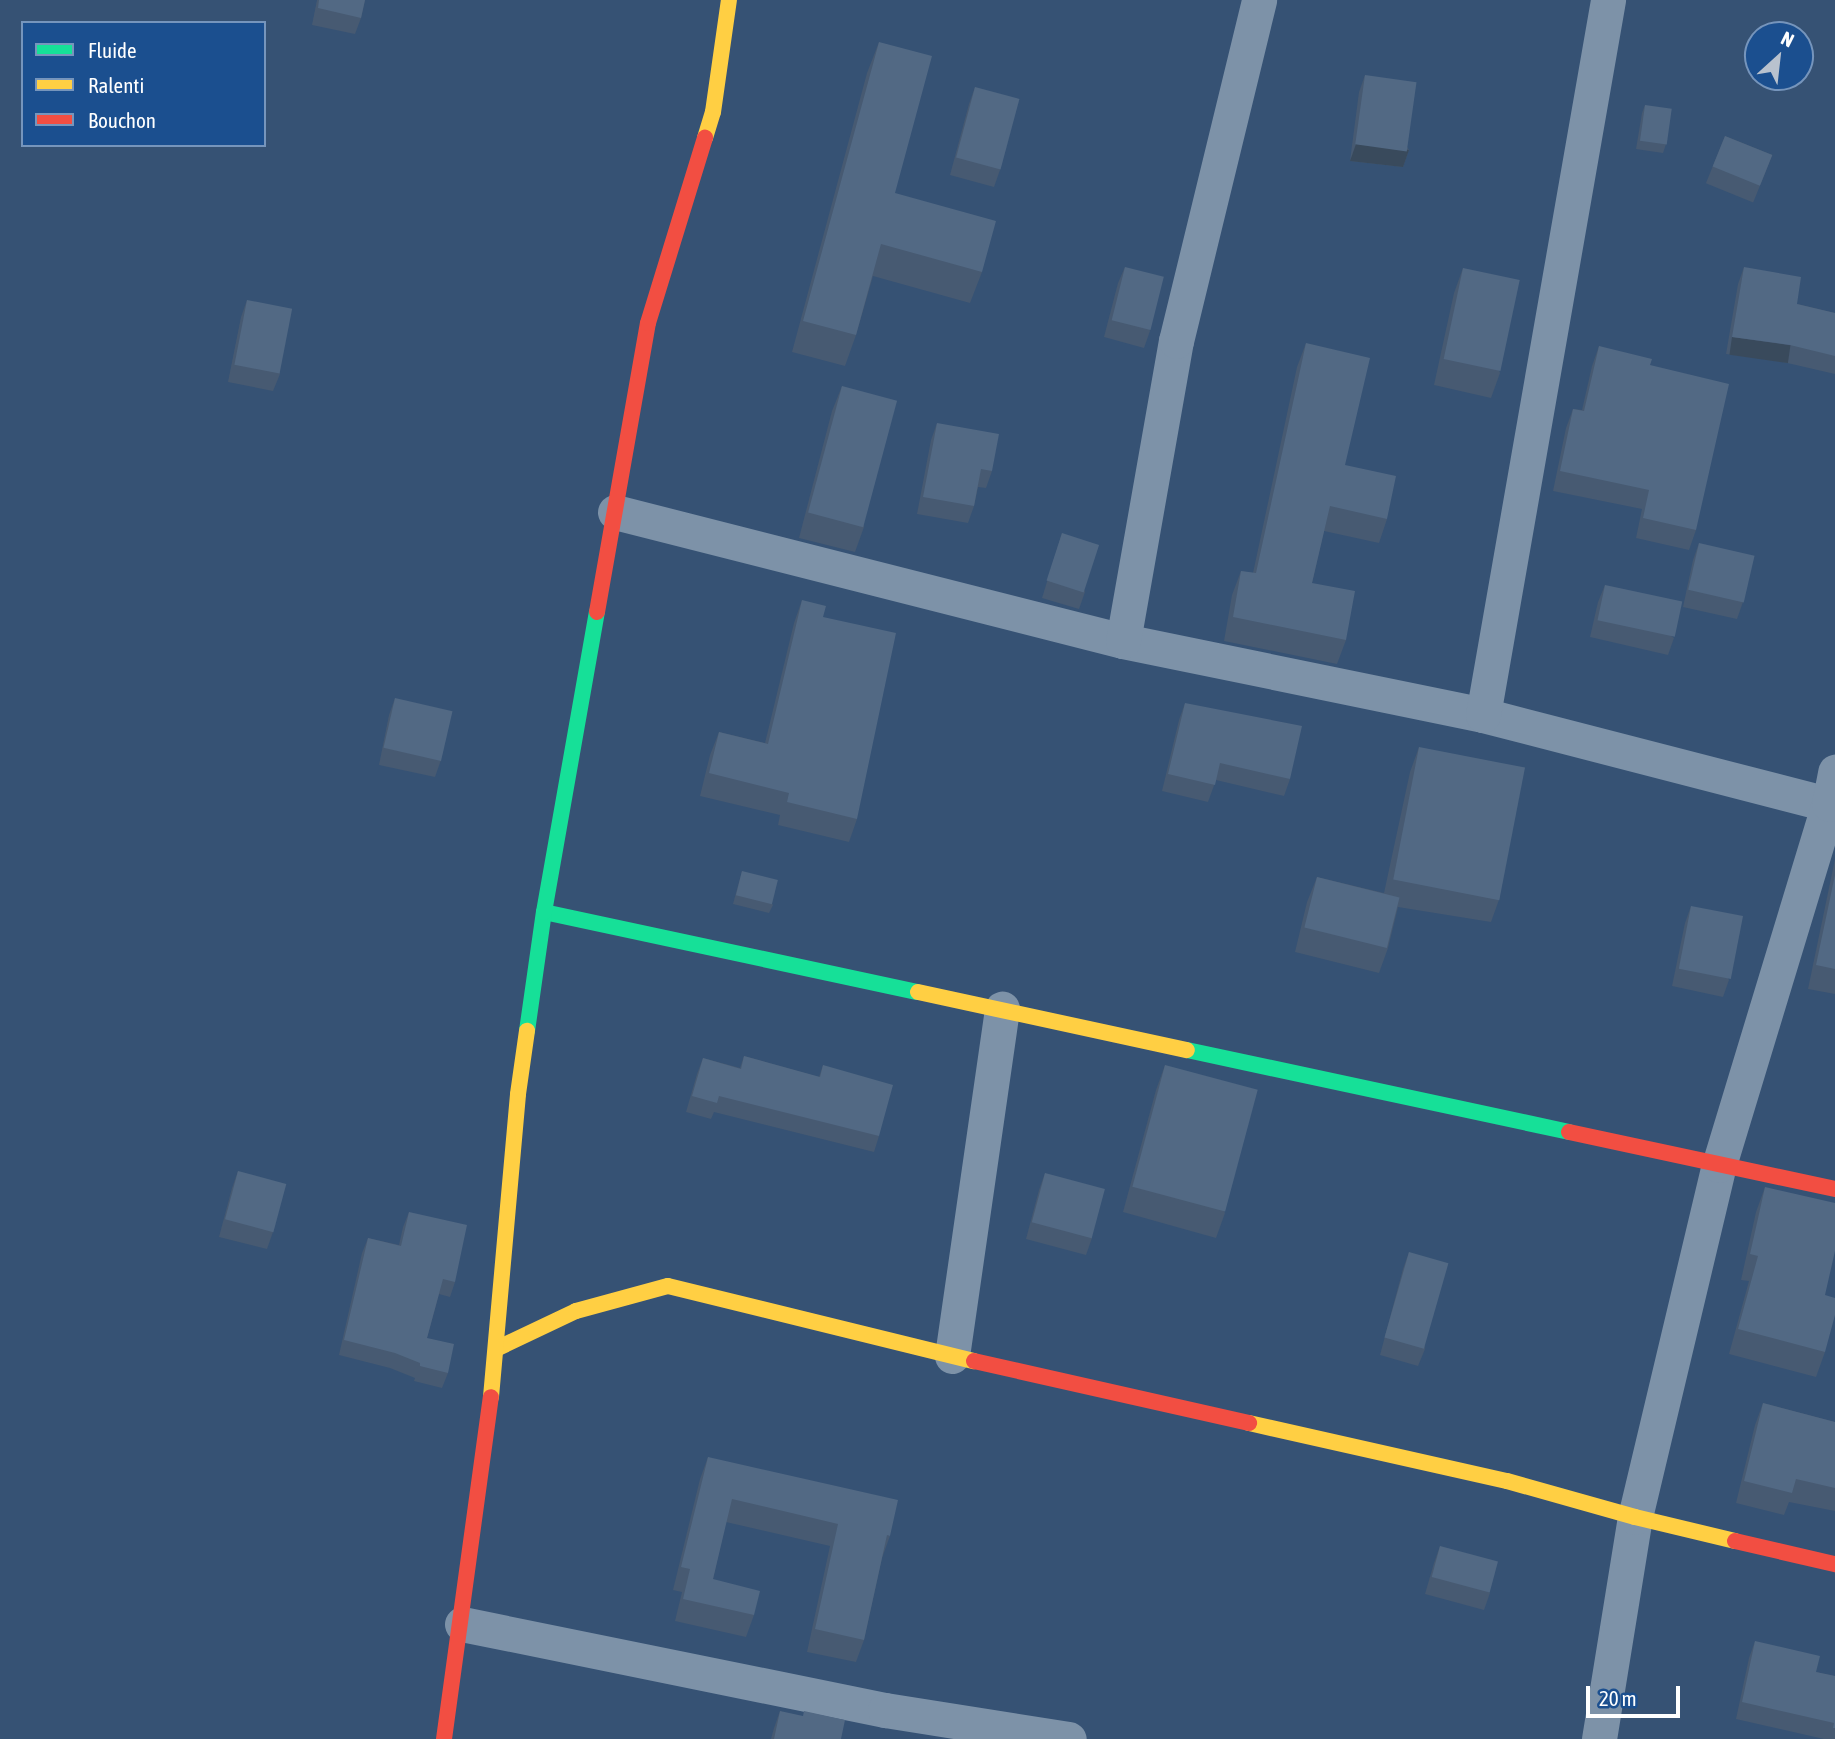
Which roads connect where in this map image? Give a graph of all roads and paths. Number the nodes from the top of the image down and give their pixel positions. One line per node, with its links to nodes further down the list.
1 (729, 0): 4 (street)
2 (1259, 0): 5 (street)
3 (1608, 0): 6 (street)
4 (615, 512): 5 (street); 8 (street)
5 (1123, 641): 6 (street)
6 (1483, 715): 7 (street)
7 (1833, 794): 10 (street)
8 (544, 912): 9 (street); 12 (street)
9 (1002, 1009): 10 (street); 13 (street)
10 (1719, 1165): 11 (street); 14 (street)
11 (1835, 1189)
12 (498, 1348): 13 (street); 16 (street)
13 (952, 1356): 14 (street)
14 (1635, 1517): 15 (street); 20 (street)
15 (1835, 1564)
16 (462, 1624): 17 (street); 18 (street)
17 (881, 1725): 19 (street)
18 (444, 1739)
19 (1069, 1739)
20 (1599, 1739)

